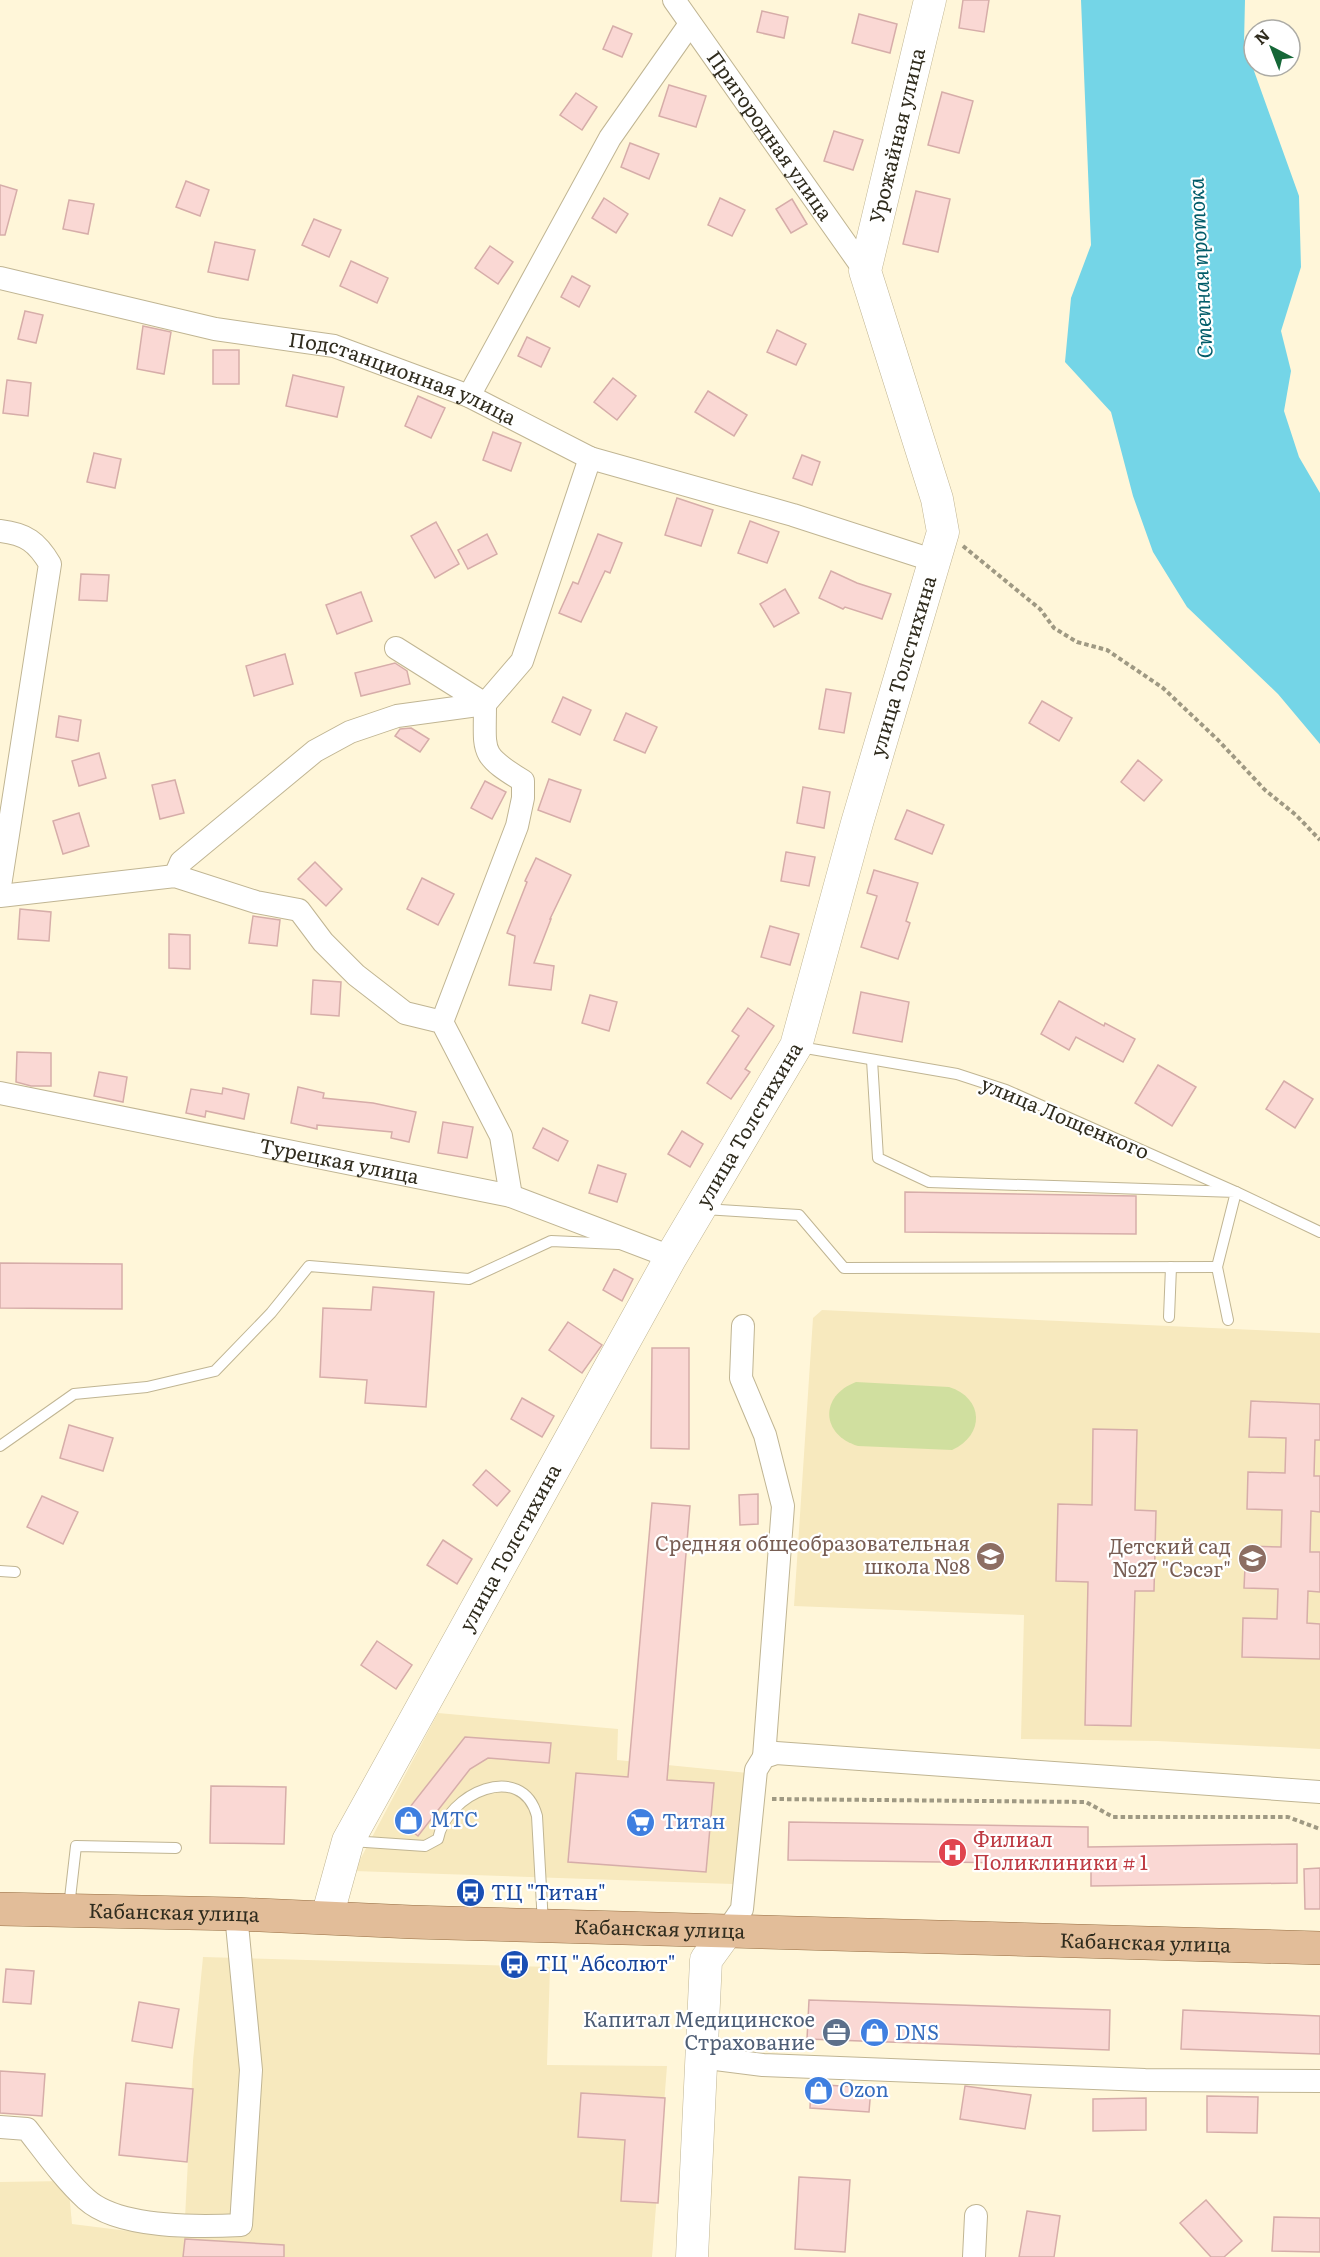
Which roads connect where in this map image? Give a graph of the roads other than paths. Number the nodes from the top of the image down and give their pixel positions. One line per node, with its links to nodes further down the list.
1 (674, 0): 3 (street, Пригородная улица)
2 (930, 0): 4 (street, Урожайная улица)
3 (690, 24): 4 (street, Пригородная улица); 6 (street)
4 (865, 271): 9 (street, улица Толстихина)
5 (0, 278): 6 (street, Подстанционная улица)
6 (469, 396): 7 (street, Подстанционная улица)
7 (591, 458): 9 (street, Подстанционная улица); 11 (street)
8 (0, 531): 13 (street)
9 (939, 547): 16 (street, улица Толстихина)
10 (396, 648): 11 (street)
11 (485, 704): 12 (street); 15 (street)
12 (175, 876): 14 (street); 15 (street)
13 (0, 886)
14 (0, 896)
15 (442, 1022): 20 (street)
16 (796, 1046): 17 (lane, улица Лощенкого); 21 (street, улица Толстихина)
17 (872, 1060): 19 (lane, улица Лощенкого); 19 (lane)
18 (0, 1094): 20 (street, Турецкая улица)
19 (1236, 1192): 22 (lane, улица Лощенкого); 26 (lane)
20 (511, 1196): 23 (street, Турецкая улица)
21 (699, 1209): 24 (street, улица Толстихина); 25 (lane)
22 (1320, 1232)
23 (641, 1245): 24 (street, Турецкая улица); 30 (lane)
24 (671, 1257): 35 (street, улица Толстихина)
25 (1171, 1267): 26 (lane); 27 (lane)
26 (1216, 1267): 28 (lane)
27 (1169, 1317)
28 (1228, 1320)
29 (743, 1326): 33 (street)
30 (0, 1446)
31 (0, 1571): 32 (lane)
32 (15, 1572)
33 (764, 1757): 34 (street); 42 (street)
34 (1320, 1792)
35 (348, 1841): 40 (street, улица Толстихина); 41 (lane)
36 (176, 1848): 38 (lane)
37 (0, 1909): 38 (main road, Кабанская улица)
38 (68, 1910): 39 (main road, Кабанская улица)
39 (236, 1914): 40 (main road, Кабанская улица); 46 (street)
40 (327, 1917): 41 (main road, Кабанская улица)
41 (543, 1926): 42 (main road, Кабанская улица)
42 (728, 1931): 43 (main road, Кабанская улица); 44 (street)
43 (1320, 1948)
44 (700, 2057): 45 (street); 48 (street)
45 (1320, 2081)
46 (0, 2127)
47 (976, 2216): 49 (street)
48 (692, 2257)
49 (974, 2257)

